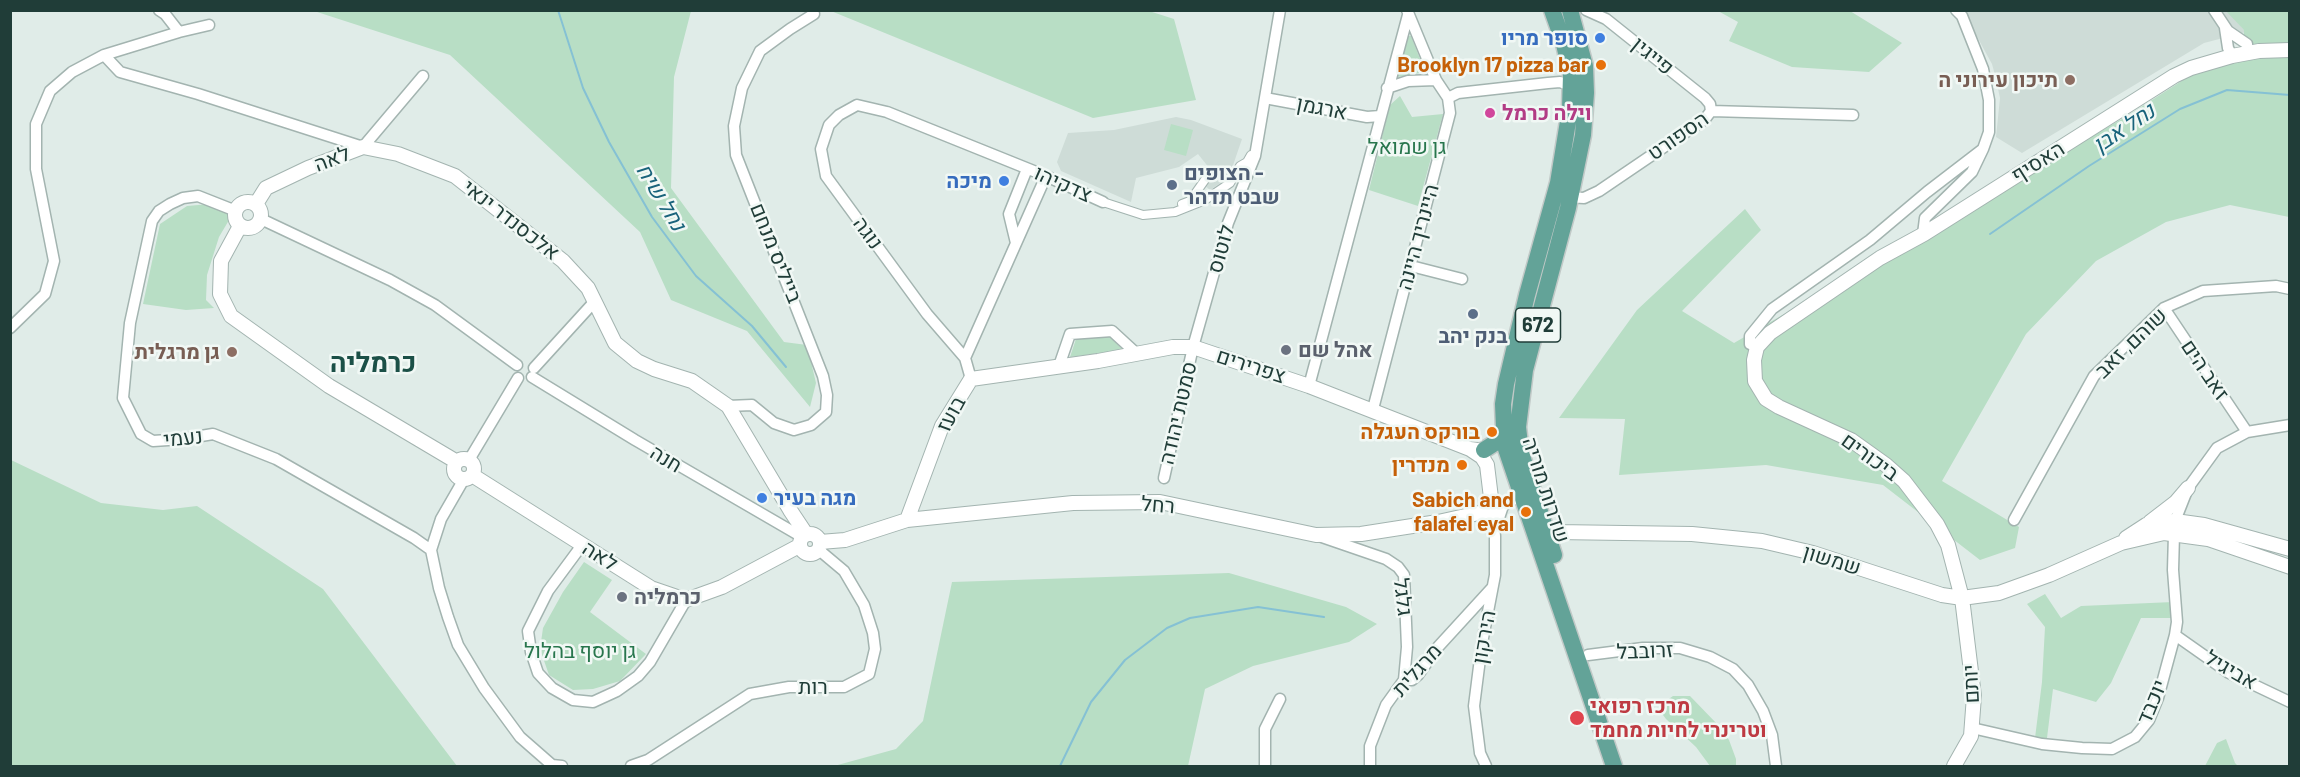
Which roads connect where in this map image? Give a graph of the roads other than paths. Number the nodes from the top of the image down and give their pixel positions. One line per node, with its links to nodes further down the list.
1 (159, 10): 11 (street)
2 (1280, 10): 19 (street, לוטוס)
3 (1552, 10): 17 (main road, שדרות מוריה / 672)
4 (1569, 10): 34 (main road, שדרות מוריה / 672)
5 (1586, 10): 22 (street, פייגין)
6 (1956, 10): 26 (street)
7 (2214, 10): 12 (street)
8 (1407, 13): 16 (street); 18 (street)
9 (814, 14): 59 (street, בייליס מנחם)
10 (209, 25): 11 (street)
11 (178, 32): 14 (street)
12 (2239, 49): 13 (street, האסיף); 41 (street, האסיף)
13 (2289, 50)
14 (104, 55): 25 (street, אלכסנדר ינאי); 48 (street)
15 (423, 76): 25 (street, לאה)
16 (1436, 80): 18 (street); 20 (street)
17 (1571, 86): 20 (street); 31 (main road, שדרות מוריה / 672)
18 (1387, 88): 24 (street)
19 (1265, 98): 24 (street, ארגמן); 27 (street, לוטוס)
20 (1448, 98): 43 (street, היינריך היינה)
21 (857, 105): 28 (street, צדקיהו); 52 (street, נוגה)
22 (1711, 111): 23 (street, הספורט); 34 (street, הספורט)
23 (1853, 115)
24 (1380, 117): 58 (street)
25 (363, 147): 36 (street, לאה); 46 (street, אלכסנדר ינאי)
26 (1983, 150): 41 (street); 50 (street, ביכורים)
27 (1255, 156): 38 (street, צדקיהו); 49 (street, לוטוס)
28 (1027, 169): 30 (street, צדקיהו); 42 (street)
29 (1209, 174): 32 (street)
30 (1046, 176): 35 (street, צדקיהו); 42 (street)
31 (1558, 183): 34 (street); 62 (main road, שדרות מוריה / 672)
32 (1200, 188): 33 (street); 38 (street)
33 (1209, 193)
34 (1570, 198): 65 (main road, שדרות מוריה / 672)
35 (1103, 202): 38 (street, צדקיהו)
36 (256, 204): 37 (street); 39 (street)
37 (236, 211): 40 (street); 87 (street, נעמי)
38 (1137, 213)
39 (261, 219): 40 (street); 53 (street)
40 (240, 226): 66 (street)
41 (1923, 234): 50 (street)
42 (1016, 243): 52 (street)
43 (1411, 266): 44 (street); 60 (street, היינריך היינה)
44 (1462, 279)
45 (2289, 289): 47 (street, שוהם, זאב)
46 (595, 301): 55 (street); 59 (street, אלכסנדר ינאי)
47 (2164, 308): 63 (street, זאב הים); 75 (street, שוהם, זאב)
48 (10, 327)
49 (1193, 347): 51 (street, צפרירים); 58 (street, צפרירים); 69 (street, סמטת יהודה)
50 (1757, 348): 89 (street, ביכורים)
51 (1137, 354): 54 (street, צפרירים); 54 (street)
52 (965, 358): 57 (street, בועז)
53 (517, 365): 55 (street); 56 (street)
54 (1059, 366): 57 (street, צפרירים)
55 (533, 372): 56 (street); 82 (street, חנה)
56 (518, 378): 66 (street)
57 (971, 379): 74 (street, בועז)
58 (1309, 386): 60 (street, צפרירים)
59 (728, 406): 82 (street, אלכסנדר ינאי)
60 (1373, 410): 64 (street, צפרירים)
61 (2289, 425): 63 (street, יוכבד)
62 (1504, 428): 64 (main road); 65 (main road, שדרות מוריה / 672)
63 (2247, 432): 70 (street, יוכבד)
64 (1477, 449): 65 (street, צפרירים); 67 (street)
65 (1512, 454): 67 (street); 71 (main road, שדרות מוריה / 672); 78 (main road, שדרות מוריה / 672)
66 (463, 461): 68 (street)
67 (1488, 476): 72 (street)
68 (468, 477): 84 (street, לאה); 87 (street)
69 (1164, 478)
70 (2188, 488): 73 (street, יוכבד); 76 (street)
71 (1522, 494): 78 (main road, שדרות מוריה / 672); 81 (street)
72 (1492, 506): 80 (street, רחל); 81 (street, הירקון)
73 (2180, 507): 77 (street); 79 (street, יוכבד)
74 (907, 520): 80 (street, רחל); 85 (street, רחל)
75 (2014, 520)
76 (2145, 525): 79 (street, שמשון); 83 (street, שמשון)
77 (2204, 525): 79 (street, שמשון); 86 (street, שמשון)
78 (1539, 527): 92 (street, שמשון); 98 (main road, שדרות מוריה / 672); 108 (main road, שדרות מוריה / 672)
79 (2175, 527): 83 (street, שמשון); 88 (street, שמשון); 97 (street, יוכבד)
80 (1316, 535): 99 (street, גלגל)
81 (1496, 536): 90 (street, הירקון)
82 (802, 539): 85 (street); 95 (street)
83 (2121, 543): 91 (street, שמשון)
84 (582, 545): 95 (street, לאה); 95 (street)
85 (820, 546): 104 (street, רות)
86 (2289, 549)
87 (431, 550): 103 (street)
88 (2289, 567)
89 (1959, 582): 91 (street); 92 (street); 94 (street, ביכורים)
90 (1492, 588): 99 (street, מרגלית); 107 (street, הירקון)
91 (1999, 593): 93 (street, שמשון)
92 (1942, 595): 94 (street, שמשון); 96 (street)
93 (1978, 597): 94 (street, שמשון); 96 (street)
94 (1962, 598): 96 (street, יותם)
95 (686, 600)
96 (1965, 619): 102 (street, יותם)
97 (2175, 635): 101 (street, אביגיל); 102 (street, יוכבד)
98 (1588, 655): 109 (main road, שדרות מוריה / 672); 110 (street, זרובבל)
99 (1404, 680): 106 (street, מרגלית)
100 (1281, 699): 105 (street)
101 (2289, 702)
102 (1972, 728): 111 (street, יותם)
103 (562, 766)
104 (631, 766)
105 (1265, 766)
106 (1370, 766)
107 (1486, 766)
108 (1614, 766)
109 (1624, 766)
110 (1776, 766)
111 (1954, 766)

